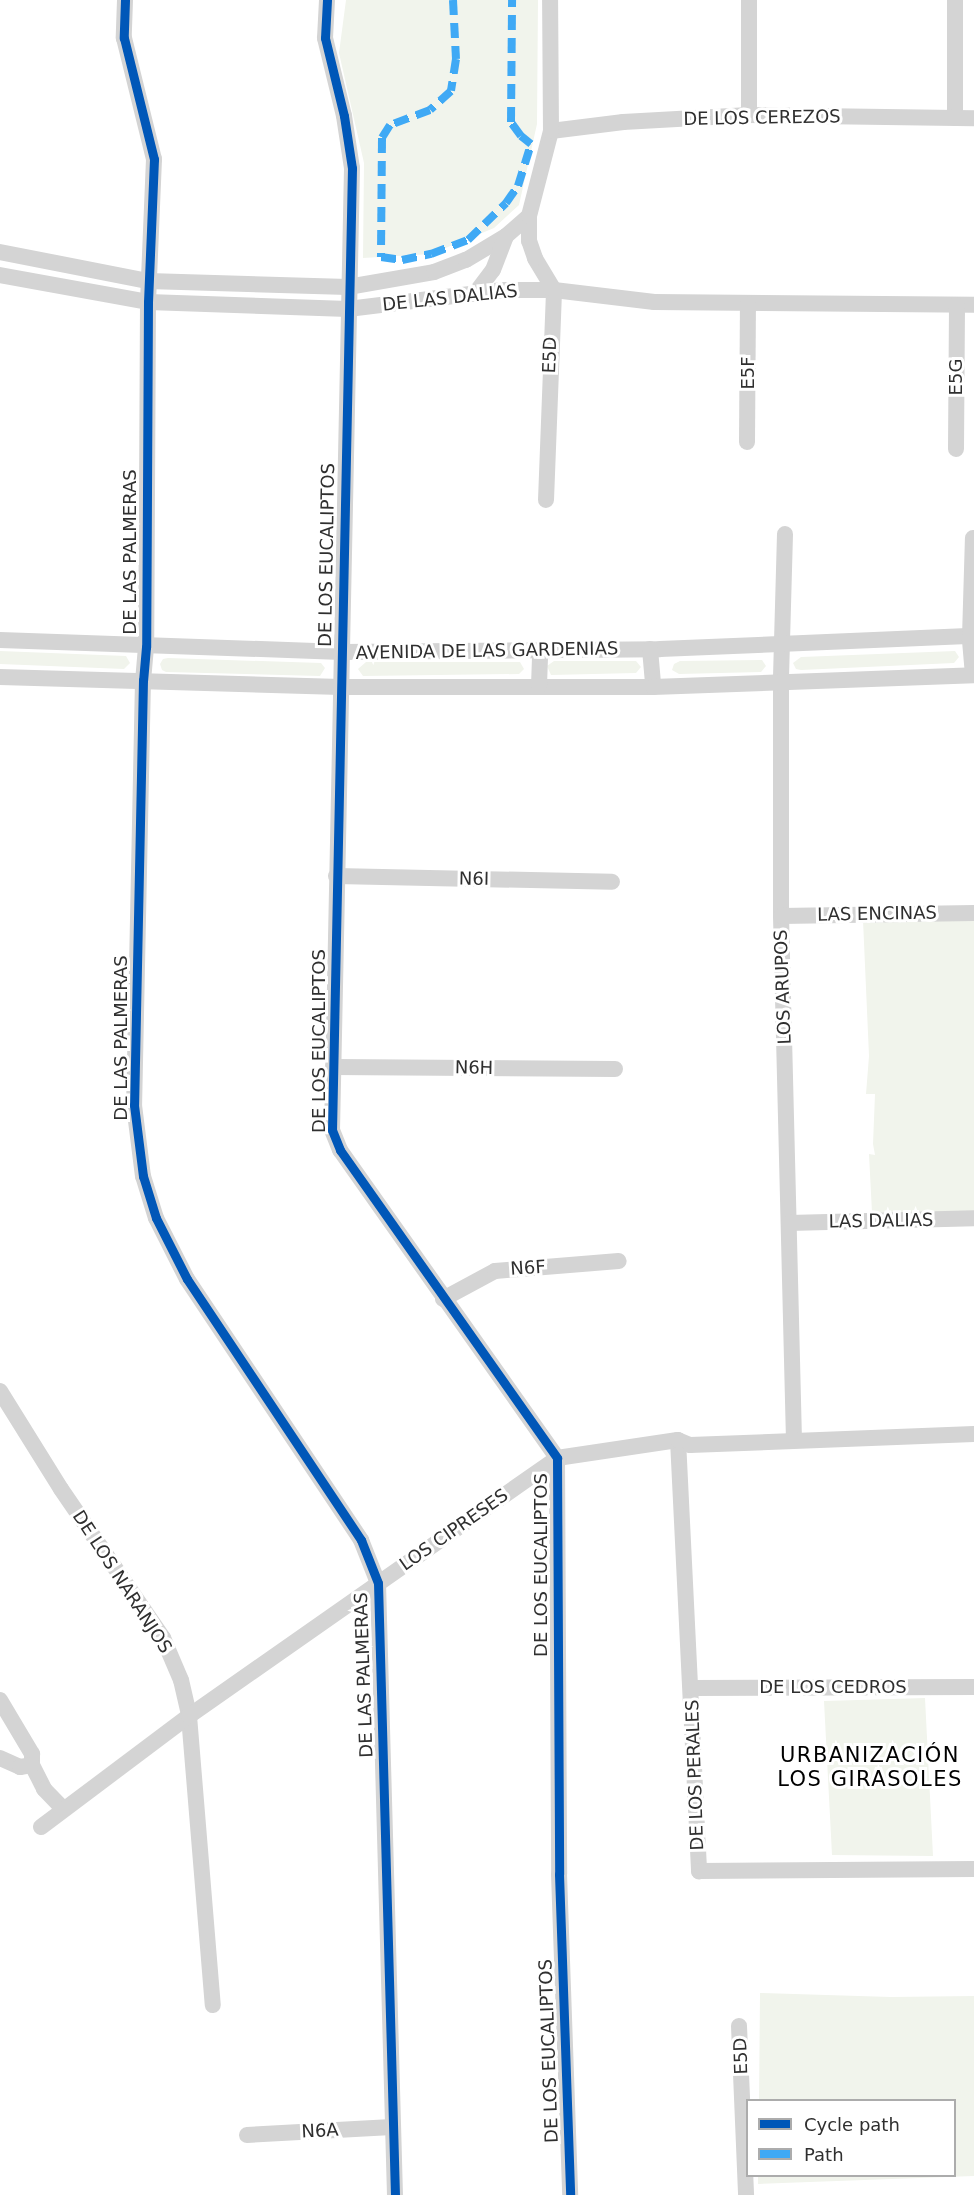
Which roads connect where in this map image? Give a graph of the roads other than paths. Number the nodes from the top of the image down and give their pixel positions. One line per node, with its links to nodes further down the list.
1 (125, 0): 14 (street, DE LAS PALMERAS)
2 (327, 0): 15 (street, DE LOS EUCALIPTOS)
3 (550, 0): 9 (street)
4 (749, 0): 6 (street)
5 (956, 0): 7 (street)
6 (749, 115): 7 (street, DE LOS CEREZOS); 9 (street, DE LOS CEREZOS)
7 (955, 118): 8 (street, DE LOS CEREZOS)
8 (974, 118)
9 (551, 131): 10 (street)
10 (530, 216): 11 (street, DE LAS DALIAS); 16 (street)
11 (506, 236): 15 (street, DE LAS DALIAS); 17 (street)
12 (0, 252): 14 (street, DE LAS DALIAS)
13 (0, 275): 18 (street, DE LAS DALIAS)
14 (148, 280): 15 (street, DE LAS DALIAS); 18 (street, DE LAS PALMERAS)
15 (348, 286): 21 (street, DE LOS EUCALIPTOS)
16 (554, 290): 17 (street, DE LAS DALIAS); 19 (street, DE LAS DALIAS); 24 (street, E5D)
17 (477, 291): 21 (street, DE LAS DALIAS)
18 (148, 302): 21 (street, DE LAS DALIAS); 30 (street, DE LAS PALMERAS)
19 (748, 304): 20 (street, DE LAS DALIAS); 22 (street, E5F)
20 (965, 305): 23 (street, E5G)
21 (348, 309): 33 (street, DE LOS EUCALIPTOS)
22 (747, 442)
23 (956, 449)
24 (546, 500)
25 (784, 534): 29 (street, LOS ARUPOS)
26 (974, 538): 27 (street)
27 (972, 636): 29 (street, AVENIDA DE LAS GARDENIAS); 34 (street)
28 (0, 640): 30 (street, AVENIDA DE LAS GARDENIAS)
29 (783, 645): 31 (street, AVENIDA DE LAS GARDENIAS); 37 (street, LOS ARUPOS)
30 (146, 647): 33 (street, AVENIDA DE LAS GARDENIAS); 36 (street, DE LAS PALMERAS)
31 (650, 649): 32 (street, AVENIDA DE LAS GARDENIAS); 40 (street)
32 (540, 650): 33 (street, AVENIDA DE LAS GARDENIAS); 39 (street)
33 (342, 652): 38 (street, DE LOS EUCALIPTOS)
34 (973, 675): 37 (street, AVENIDA DE LAS GARDENIAS)
35 (0, 677): 36 (street, AVENIDA DE LAS GARDENIAS)
36 (143, 680): 38 (street, AVENIDA DE LAS GARDENIAS); 56 (street, DE LAS PALMERAS)
37 (781, 680): 40 (street, AVENIDA DE LAS GARDENIAS); 44 (street, LOS ARUPOS)
38 (342, 687): 39 (street, AVENIDA DE LAS GARDENIAS); 41 (street, DE LOS EUCALIPTOS)
39 (539, 687): 40 (street, AVENIDA DE LAS GARDENIAS)
40 (653, 687)
41 (336, 876): 42 (street, N6I); 45 (street, DE LOS EUCALIPTOS)
42 (612, 882)
43 (974, 913): 44 (street, LAS ENCINAS)
44 (781, 916): 48 (street, LOS ARUPOS)
45 (333, 1066): 46 (street, N6H); 50 (street, DE LOS EUCALIPTOS)
46 (615, 1069)
47 (974, 1218): 48 (street, LAS DALIAS)
48 (789, 1223): 54 (street, LOS ARUPOS)
49 (619, 1261): 50 (street, N6F)
50 (443, 1299): 55 (street, DE LOS EUCALIPTOS)
51 (0, 1391): 60 (street, DE LOS NARANJOS)
52 (974, 1434): 54 (street, LOS CIPRESES)
53 (678, 1440): 54 (street, LOS CIPRESES); 55 (street, LOS CIPRESES); 58 (street, DE LOS PERALES)
54 (794, 1440)
55 (557, 1458): 56 (street, LOS CIPRESES); 71 (street, DE LOS EUCALIPTOS)
56 (378, 1583): 60 (street, LOS CIPRESES); 68 (street, DE LAS PALMERAS)
57 (974, 1687): 58 (street, DE LOS CEDROS)
58 (692, 1688): 65 (street, DE LOS PERALES)
59 (0, 1700): 62 (street)
60 (189, 1716): 63 (street, LOS CIPRESES); 66 (street, DE LOS NARANJOS)
61 (0, 1758): 62 (street)
62 (32, 1764): 63 (street)
63 (63, 1809): 64 (street, LOS CIPRESES)
64 (41, 1827)
65 (974, 1869)
66 (213, 2005)
67 (740, 2026): 72 (street, E5D)
68 (392, 2127): 69 (street, N6A); 70 (street, DE LAS PALMERAS)
69 (247, 2135)
70 (395, 2195)
71 (570, 2195)
72 (746, 2195)

